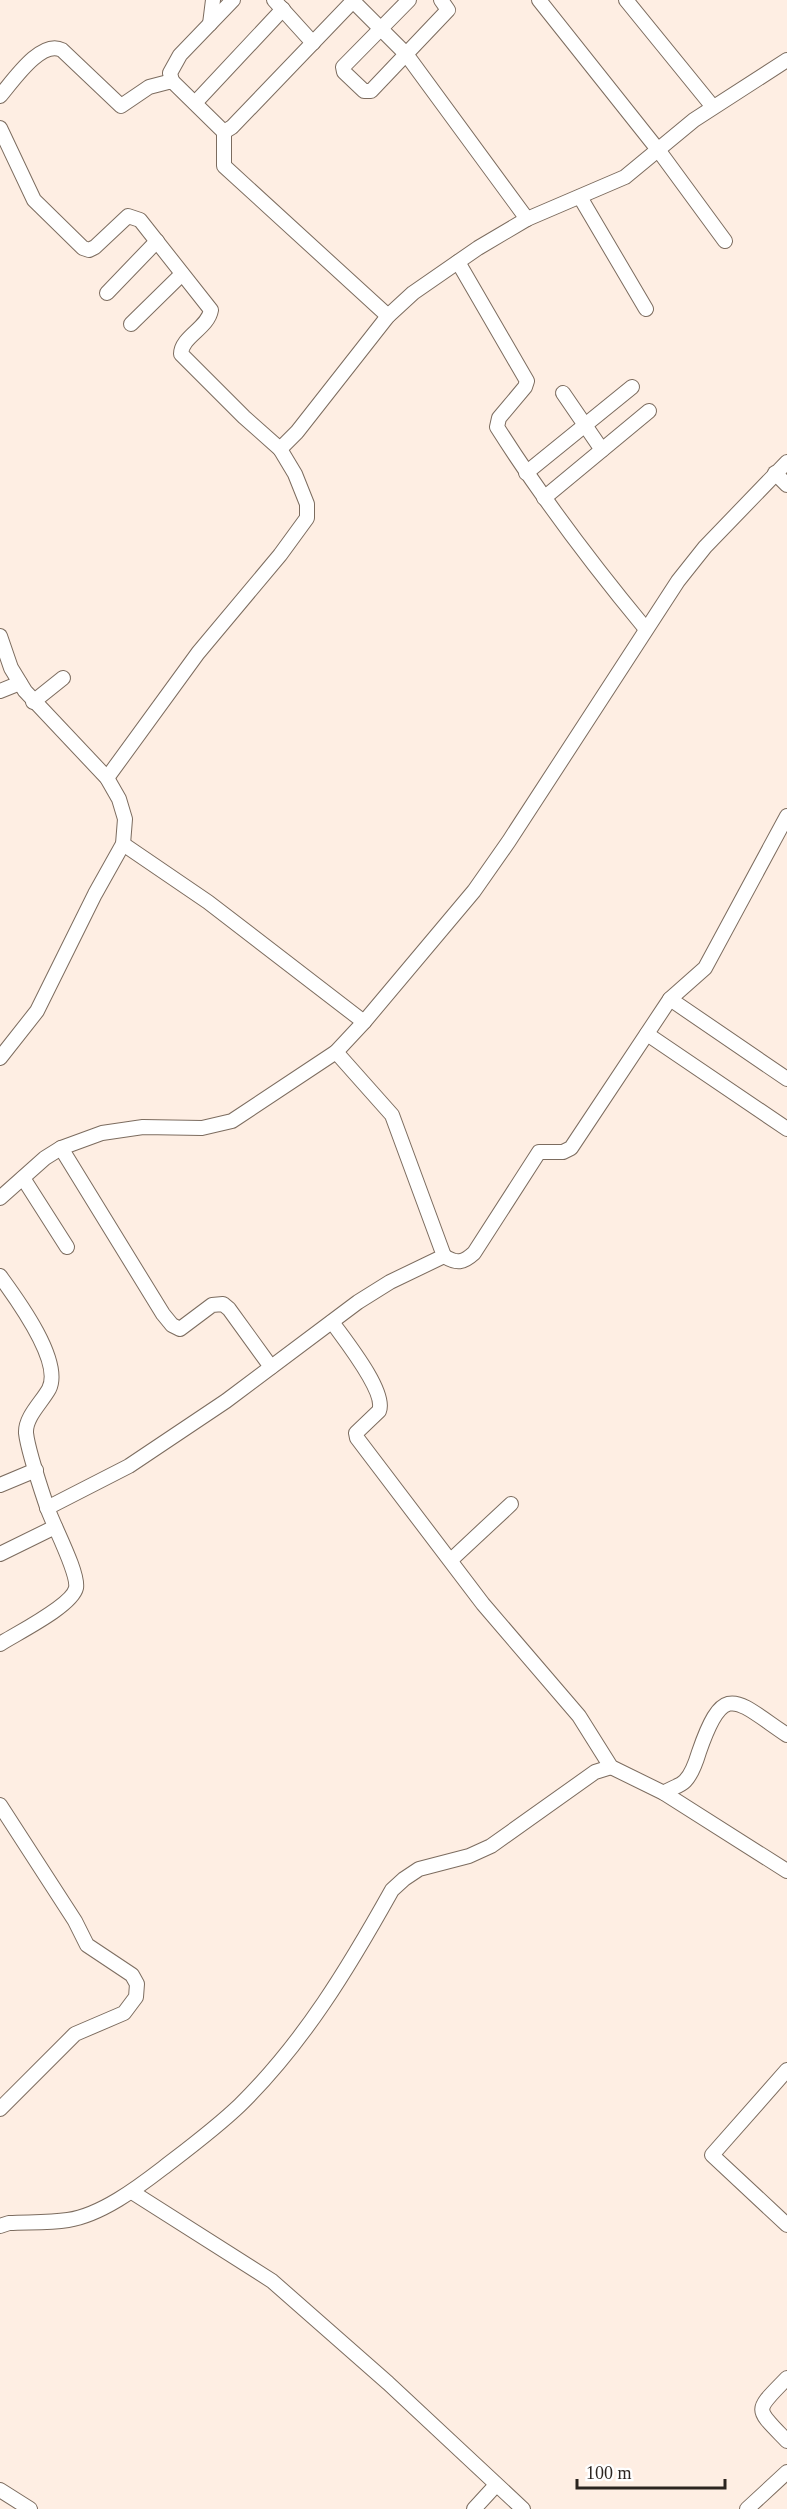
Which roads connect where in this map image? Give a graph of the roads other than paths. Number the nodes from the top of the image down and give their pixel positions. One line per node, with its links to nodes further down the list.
1 (213, 0): 9 (street)
2 (233, 0): 9 (street)
3 (409, 0): 10 (street)
4 (441, 0): 12 (street)
5 (539, 0): 20 (street)
6 (626, 0): 17 (street)
7 (354, 1): 10 (street); 11 (street)
8 (279, 4): 11 (street); 16 (street)
9 (210, 24): 14 (street)
10 (381, 28): 12 (street); 12 (street)
11 (313, 43): 19 (street)
12 (406, 54): 22 (street)
13 (787, 60): 17 (street)
14 (172, 81): 15 (street); 16 (street)
15 (0, 96)
16 (195, 103): 19 (street)
17 (713, 107): 20 (street)
18 (0, 128): 23 (street)
19 (224, 132): 29 (street)
20 (659, 151): 21 (street); 24 (street)
21 (580, 197): 22 (street); 28 (street)
22 (527, 219): 25 (street)
23 (157, 241): 26 (street); 27 (street)
24 (725, 241)
25 (458, 262): 29 (street); 38 (street)
26 (182, 274): 30 (street); 35 (street)
27 (107, 293)
28 (646, 309)
29 (388, 316): 35 (street)
30 (131, 324)
31 (632, 387): 34 (street)
32 (563, 393): 34 (street)
33 (649, 411): 36 (street)
34 (586, 425): 36 (street); 38 (street)
35 (280, 449): 48 (street)
36 (602, 450): 41 (street)
37 (787, 462): 39 (street)
38 (526, 473): 41 (street)
39 (776, 474): 40 (street); 42 (street)
40 (787, 485)
41 (544, 498): 42 (street)
42 (645, 628): 52 (street)
43 (0, 636): 45 (street)
44 (63, 678): 47 (street)
45 (20, 683): 46 (street); 47 (street)
46 (0, 691)
47 (33, 702): 48 (street)
48 (107, 778): 50 (street)
49 (787, 816): 51 (street)
50 (123, 844): 52 (street); 55 (street)
51 (670, 999): 53 (street); 56 (street)
52 (364, 1022): 54 (street)
53 (647, 1034): 57 (street); 62 (street)
54 (336, 1052): 58 (street); 62 (street)
55 (0, 1058)
56 (787, 1079)
57 (787, 1130)
58 (61, 1148): 59 (street); 65 (street)
59 (23, 1178): 60 (street); 61 (street)
60 (0, 1198)
61 (67, 1247)
62 (444, 1256): 64 (street)
63 (0, 1276): 66 (street)
64 (332, 1322): 65 (street); 72 (street)
65 (272, 1367): 69 (street)
66 (36, 1470): 67 (street); 69 (street)
67 (0, 1485)
68 (511, 1504): 72 (street)
69 (47, 1508): 70 (street)
70 (55, 1527): 71 (street); 73 (street)
71 (0, 1554)
72 (451, 1560): 75 (street)
73 (0, 1644)
74 (787, 1735): 76 (street)
75 (611, 1767): 76 (street); 81 (street)
76 (664, 1793): 78 (street)
77 (0, 1805): 80 (street)
78 (787, 1871)
79 (787, 2070): 82 (street)
80 (0, 2109)
81 (132, 2192): 83 (street); 87 (street)
82 (787, 2225)
83 (0, 2226)
84 (787, 2378): 85 (street)
85 (787, 2441)
86 (787, 2472): 92 (street)
87 (496, 2485): 90 (street); 91 (street)
88 (0, 2490): 89 (street)
89 (30, 2509)
90 (474, 2509)
91 (522, 2509)
92 (747, 2509)

